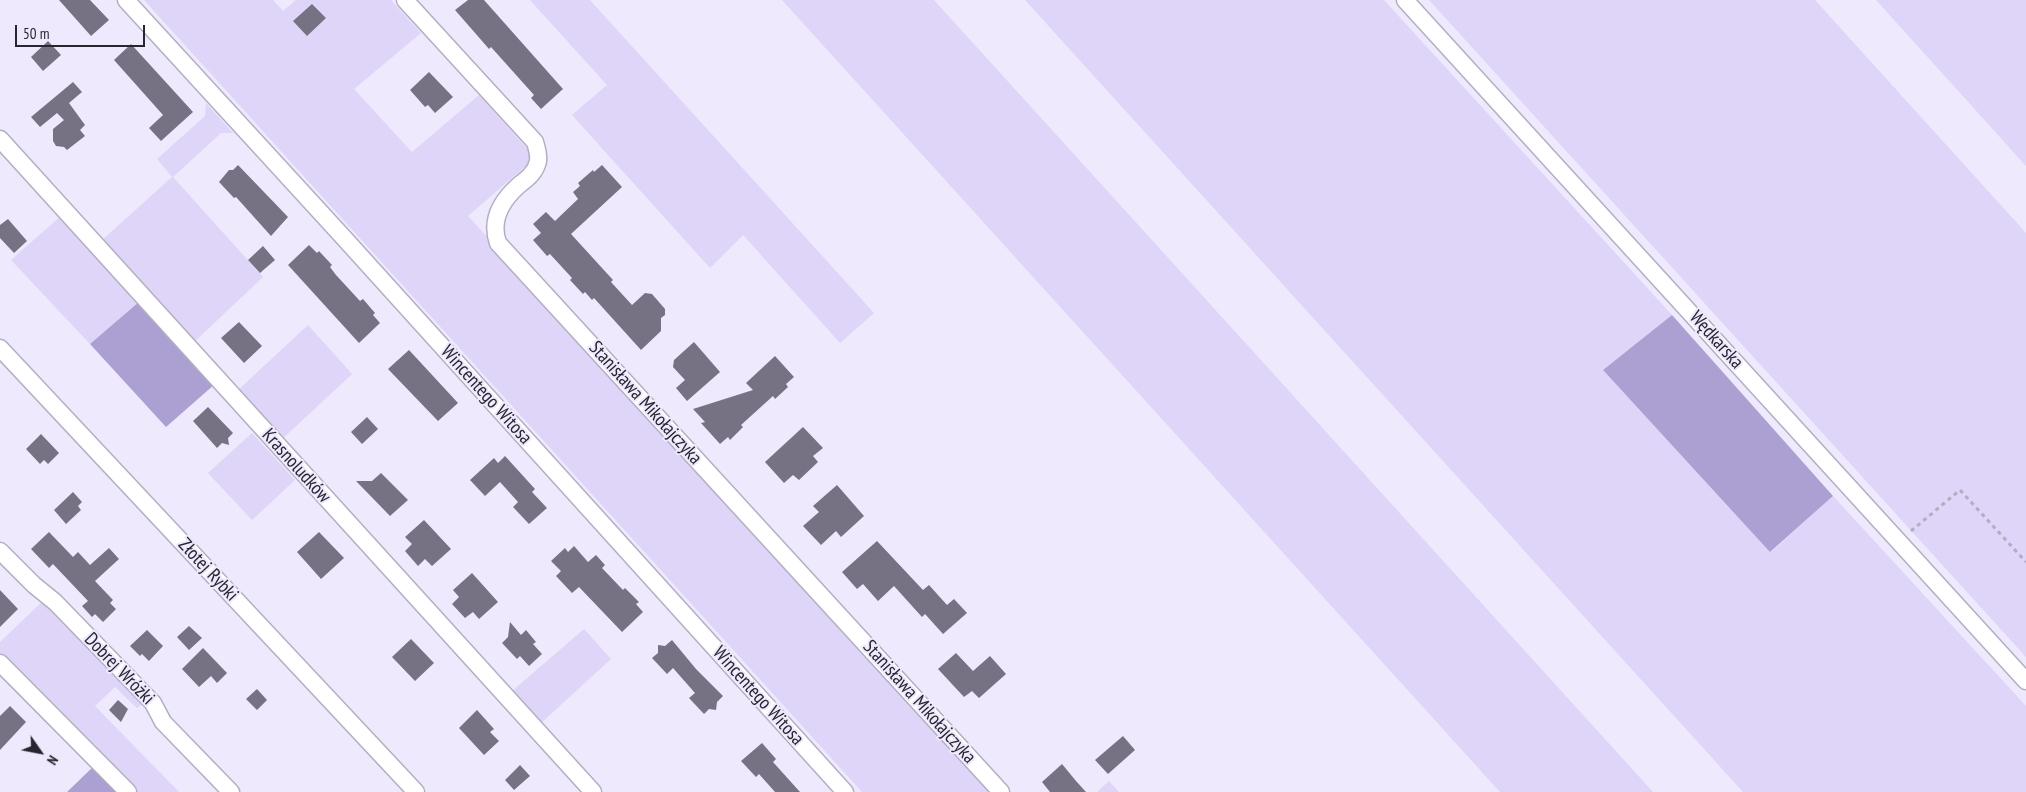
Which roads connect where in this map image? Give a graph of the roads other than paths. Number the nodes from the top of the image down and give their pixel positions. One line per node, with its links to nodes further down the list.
1 (126, 0): 13 (street, Wincentego Witosa)
2 (405, 0): 14 (street, Stanisława Mikołajczyka)
3 (1406, 0): 8 (street, Wędkarska)
4 (0, 139): 12 (street, Krasnoludków)
5 (0, 348): 11 (street, Złotej Rybki)
6 (0, 551): 10 (street, Dobrej Wróżki)
7 (0, 663): 9 (street)
8 (2026, 681)
9 (128, 792)
10 (231, 792)
11 (416, 792)
12 (593, 792)
13 (845, 792)
14 (1001, 792)

